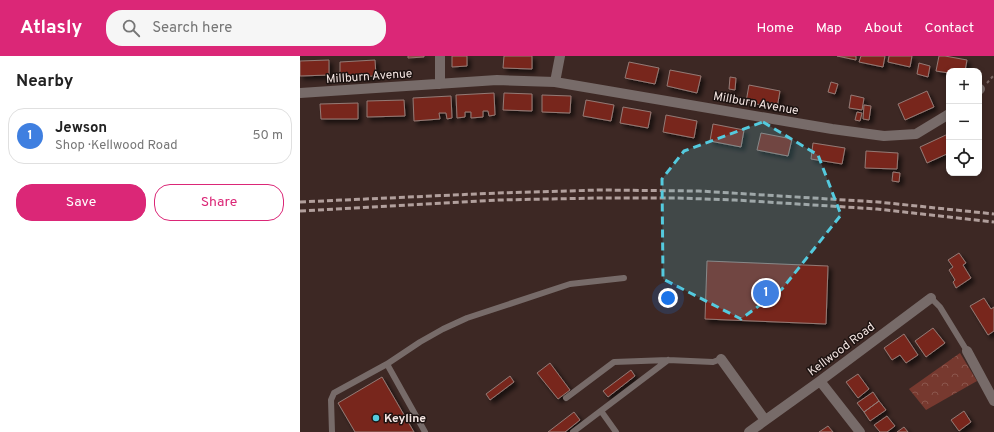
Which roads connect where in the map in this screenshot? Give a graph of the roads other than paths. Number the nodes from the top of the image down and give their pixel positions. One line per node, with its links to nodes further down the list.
1 (440, 56): 4 (street)
2 (560, 56): 3 (street)
3 (555, 82): 4 (street, Millburn Avenue); 6 (street, Millburn Avenue)
4 (440, 84): 5 (street, Millburn Avenue)
5 (300, 93)
6 (946, 116)
7 (624, 278): 12 (lane)
8 (931, 298): 9 (lane); 13 (street, Kellwood Road)
9 (968, 351): 15 (street)
10 (721, 359): 11 (lane); 17 (street)
11 (668, 360): 14 (lane); 16 (lane)
12 (387, 364): 18 (lane); 19 (lane)
13 (820, 381): 17 (street, Kellwood Road); 23 (street)
14 (566, 398)
15 (994, 401)
16 (601, 411): 20 (lane); 21 (lane)
17 (765, 420): 22 (street, Kellwood Road)
18 (332, 432)
19 (425, 432)
20 (573, 432)
21 (616, 432)
22 (749, 432)
23 (860, 432)

